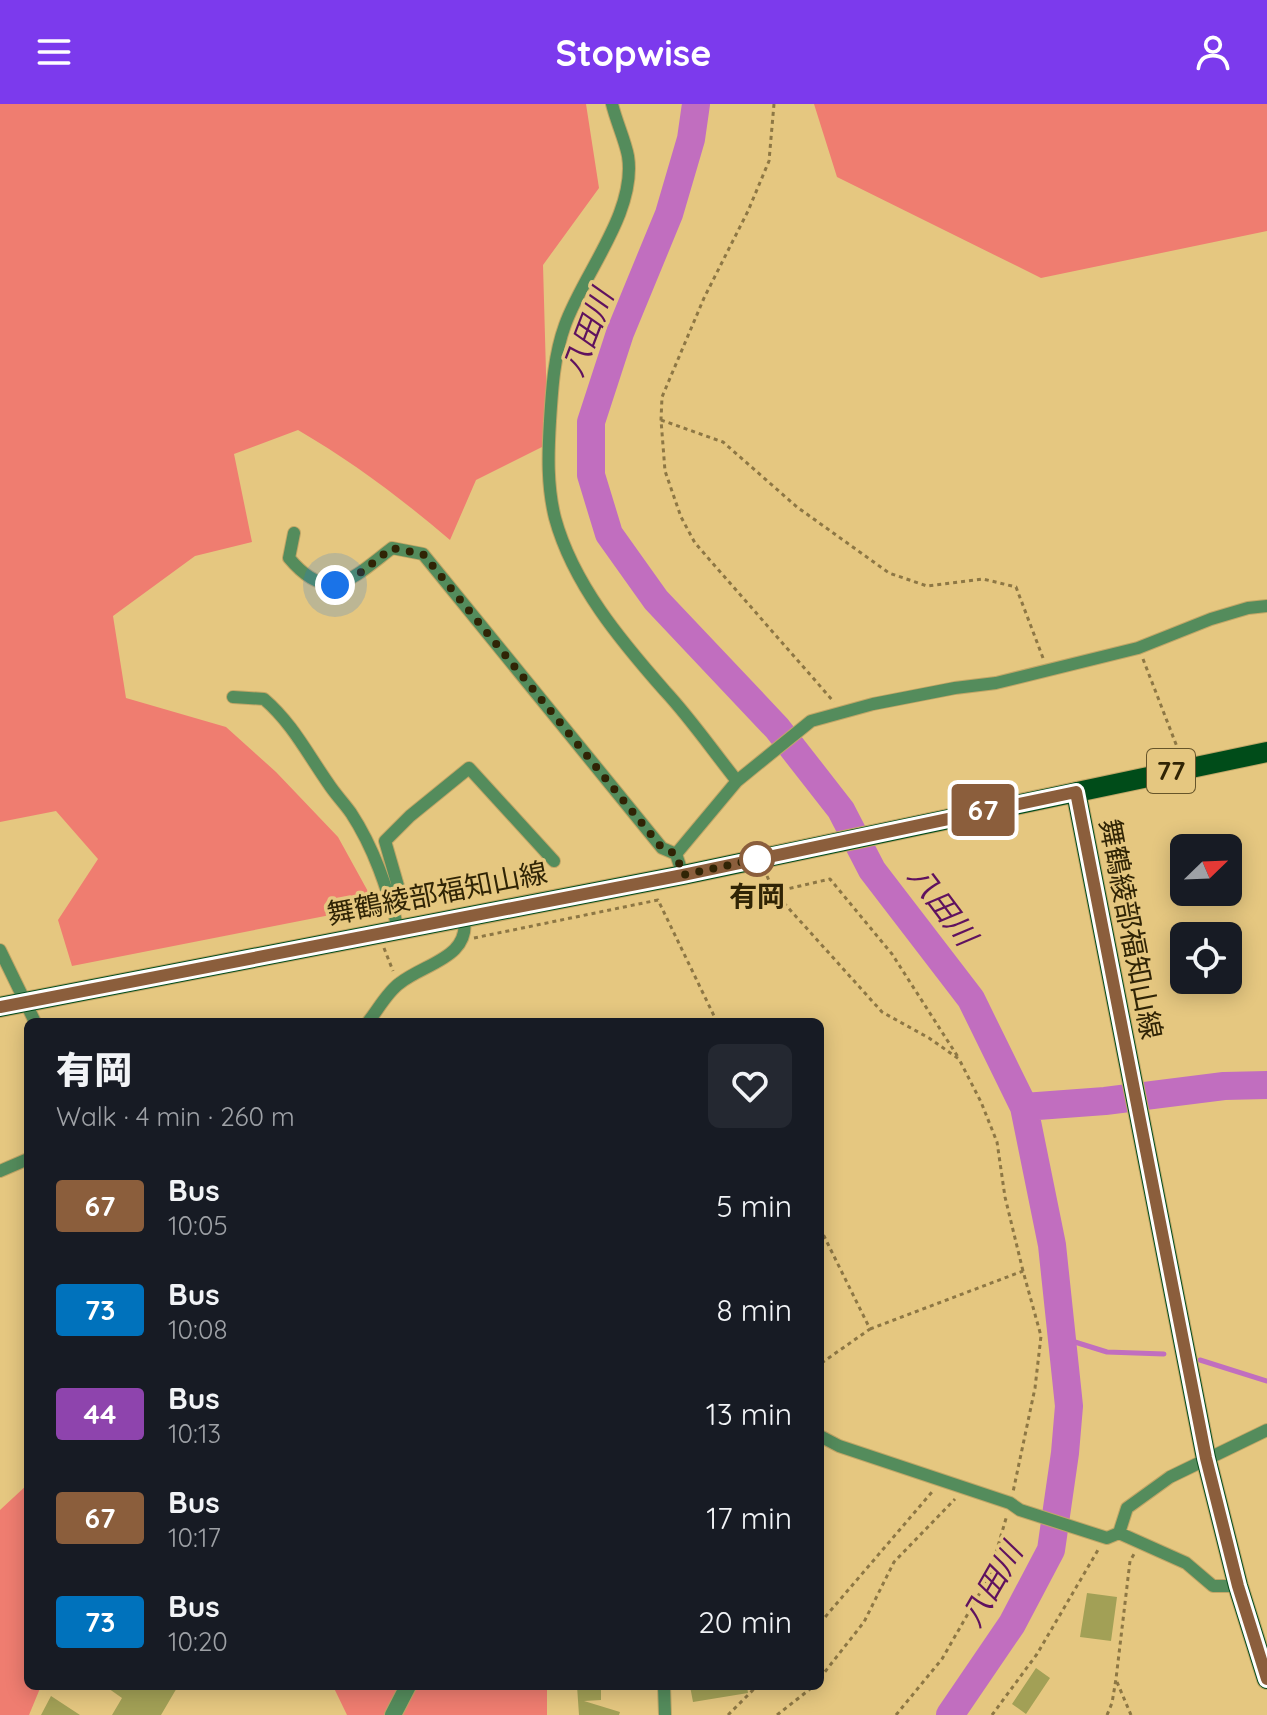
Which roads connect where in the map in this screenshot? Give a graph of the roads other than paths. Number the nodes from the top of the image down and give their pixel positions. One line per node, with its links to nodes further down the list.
1 (612, 104): 6 (street)
2 (294, 533): 8 (street)
3 (1267, 606): 6 (street)
4 (233, 697): 11 (street)
5 (1267, 752): 7 (main road, 77)
6 (737, 781): 8 (street)
7 (1076, 792): 10 (main road, 舞鶴綾部福知山線); 23 (main road, 舞鶴綾部福知山線)
8 (676, 854): 10 (street)
9 (554, 861): 11 (street)
10 (683, 875): 12 (main road, 舞鶴綾部福知山線)
11 (389, 895): 13 (street)
12 (464, 917): 13 (main road, 舞鶴綾部福知山線); 18 (street)
13 (398, 928): 15 (main road, 舞鶴綾部福知山線)
14 (0, 950): 15 (street)
15 (26, 1002): 16 (main road, 舞鶴綾部福知山線); 17 (street)
16 (0, 1007)
17 (33, 1018)
18 (371, 1018)
19 (24, 1161): 20 (street)
20 (0, 1171)
21 (1267, 1430): 23 (street)
22 (824, 1438): 24 (street)
23 (1206, 1458): 24 (street); 25 (main road, 舞鶴綾部福知山線)
24 (1113, 1536): 25 (street)
25 (1238, 1586): 26 (main road, 舞鶴綾部福知山線)
26 (1267, 1679)
27 (406, 1690): 29 (street)
28 (664, 1690): 30 (street)
29 (393, 1715)
30 (665, 1715)

